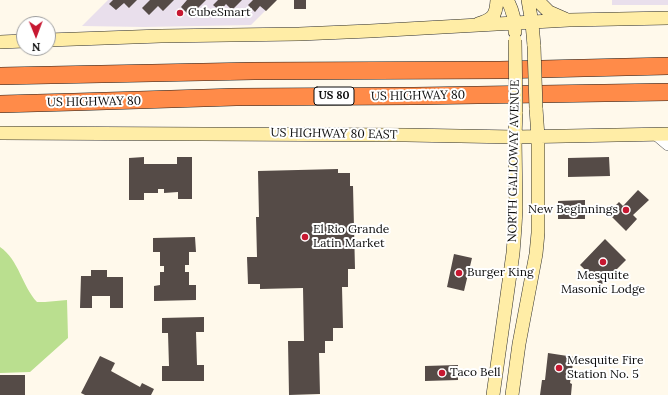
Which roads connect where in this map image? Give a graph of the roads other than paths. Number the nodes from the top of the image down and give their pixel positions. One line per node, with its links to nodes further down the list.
1 (497, 0): 9 (main road)
2 (507, 0): 7 (main road, NORTH GALLOWAY AVENUE)
3 (528, 0): 8 (main road, NORTH GALLOWAY AVENUE)
4 (537, 0): 6 (main road)
5 (668, 18): 6 (main road)
6 (569, 20): 8 (main road)
7 (515, 23): 8 (main road); 9 (main road); 21 (main road, NORTH GALLOWAY AVENUE, bridge)
8 (532, 23): 20 (main road, NORTH GALLOWAY AVENUE, bridge)
9 (474, 26): 10 (main road)
10 (56, 40)
11 (16, 41): 12 (main road)
12 (0, 42)
13 (668, 66): 14 (highway, US HIGHWAY 80 / US 80)
14 (0, 76)
15 (668, 92): 16 (highway, US HIGHWAY 80 / US 80)
16 (0, 104)
17 (0, 133): 21 (main road, US HIGHWAY 80 EAST)
18 (654, 134): 19 (main road, US HIGHWAY 80 EAST); 20 (main road, US HIGHWAY 80 EAST); 22 (street)
19 (668, 134)
20 (538, 137): 21 (main road, US HIGHWAY 80 EAST); 24 (main road, NORTH GALLOWAY AVENUE)
21 (515, 138): 23 (main road, NORTH GALLOWAY AVENUE)
22 (668, 145)
23 (501, 341): 24 (main road); 25 (main road, NORTH GALLOWAY AVENUE)
24 (519, 344): 26 (main road, NORTH GALLOWAY AVENUE)
25 (493, 395)
26 (512, 395)

